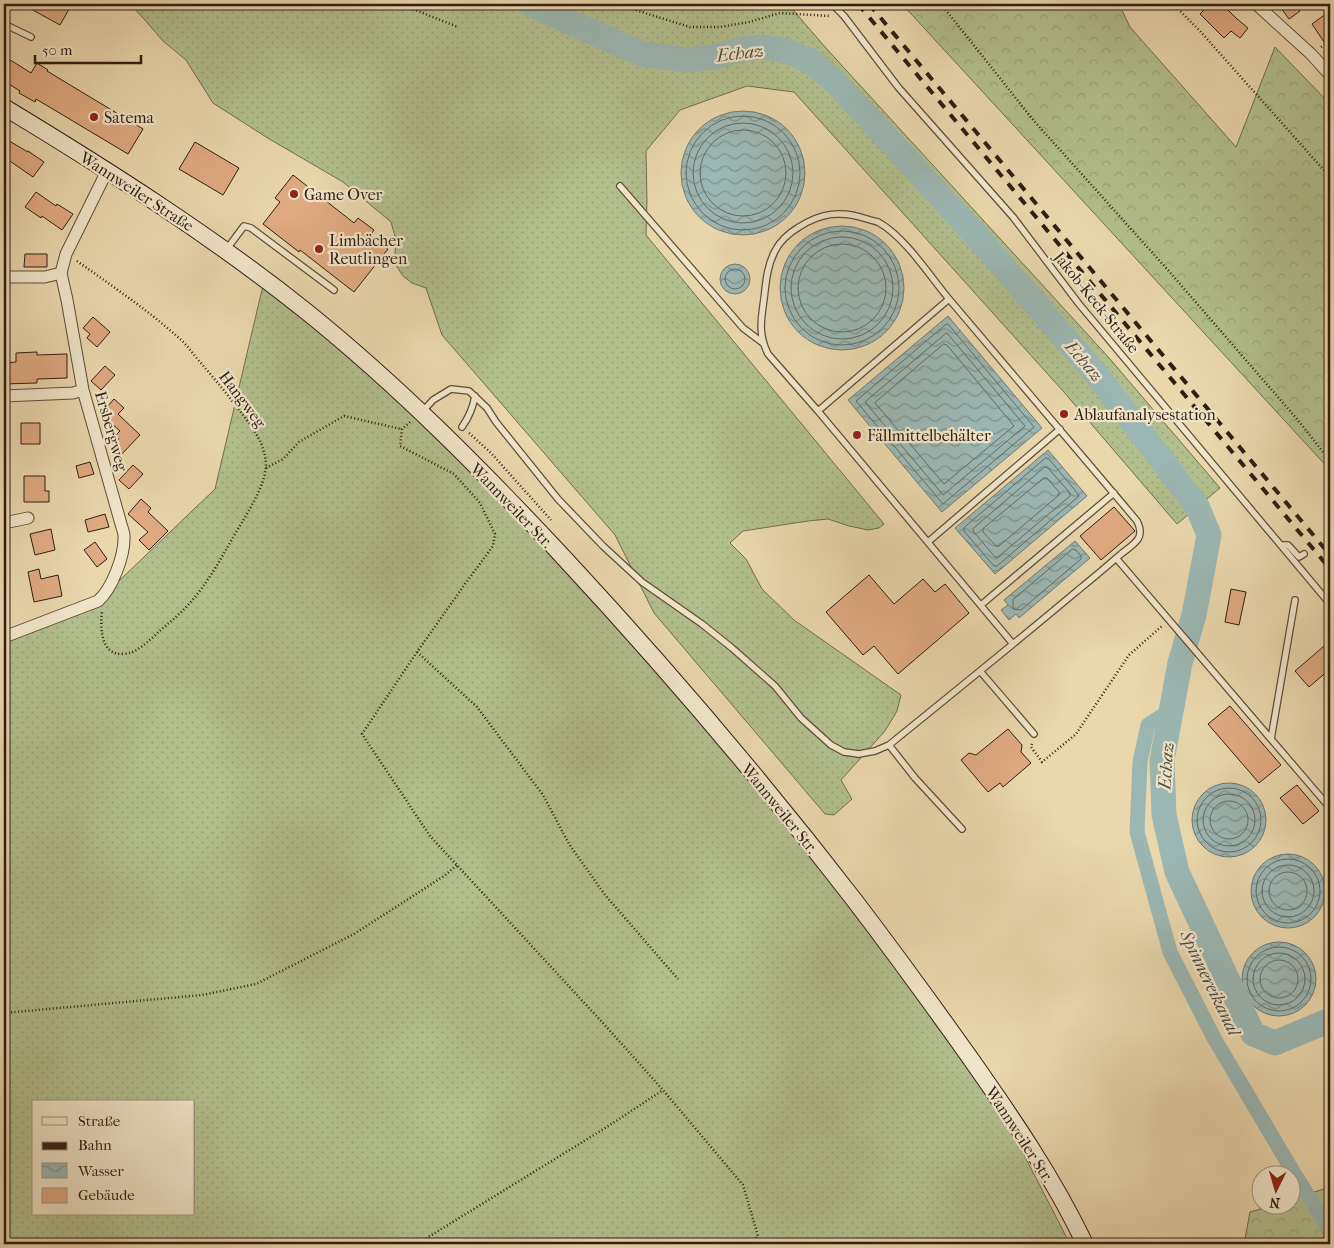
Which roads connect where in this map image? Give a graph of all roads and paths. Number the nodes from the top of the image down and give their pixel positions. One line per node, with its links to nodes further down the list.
1 (400, 4): 9 (path)
2 (616, 4): 7 (path)
3 (832, 4): 7 (lane, Jakob-Keck-Straße)
4 (941, 4): 32 (path)
5 (1173, 4): 14 (path)
6 (1256, 4): 11 (street)
7 (844, 16): 38 (lane, Jakob-Keck-Straße)
8 (4, 24): 10 (lane)
9 (458, 27)
10 (31, 37)
11 (1330, 75)
12 (4, 107): 13 (main road, Wannweiler Straße)
13 (107, 170): 16 (main road, Wannweiler Straße); 17 (street, Ersbergweg)
14 (1330, 177)
15 (620, 186): 23 (lane)
16 (226, 250): 20 (main road, Wannweiler Straße); 21 (lane)
17 (66, 254): 18 (street, Ersbergweg); 33 (path, Hangweg)
18 (61, 274): 19 (street); 24 (street, Ersbergweg)
19 (4, 277)
20 (266, 280): 28 (main road, Wannweiler Str.)
21 (334, 290)
22 (949, 299): 23 (lane); 27 (lane); 31 (lane)
23 (763, 343): 27 (lane)
24 (83, 390): 25 (street); 41 (street, Ersbergweg)
25 (4, 396)
26 (475, 396): 28 (lane); 29 (lane); 52 (lane)
27 (818, 411): 37 (lane)
28 (422, 414): 30 (path); 61 (main road, Wannweiler Str.)
29 (462, 427)
30 (402, 429): 33 (path); 48 (path)
31 (1060, 429): 34 (lane); 37 (lane)
32 (1330, 460)
33 (266, 468): 41 (path, Hangweg)
34 (1114, 493): 40 (lane); 44 (lane)
35 (28, 518): 36 (street)
36 (4, 523)
37 (928, 542): 44 (lane)
38 (1282, 545): 39 (lane); 43 (lane, Jakob-Keck-Straße)
39 (1304, 554)
40 (1116, 558): 45 (lane); 47 (lane)
41 (105, 595): 46 (street)
42 (1295, 600): 51 (lane)
43 (1330, 604)
44 (982, 605): 47 (lane)
45 (1169, 621): 50 (path); 51 (lane)
46 (4, 637)
47 (1013, 644): 49 (lane)
48 (417, 652): 55 (path); 56 (path)
49 (980, 671): 50 (lane); 52 (lane)
50 (1034, 734)
51 (1271, 739): 53 (lane)
52 (889, 745): 54 (lane)
53 (1330, 808)
54 (962, 829)
55 (457, 865): 57 (path); 58 (path)
56 (678, 979)
57 (4, 1013)
58 (663, 1090): 59 (path); 60 (path)
59 (417, 1244)
60 (751, 1244)
61 (1085, 1244)

